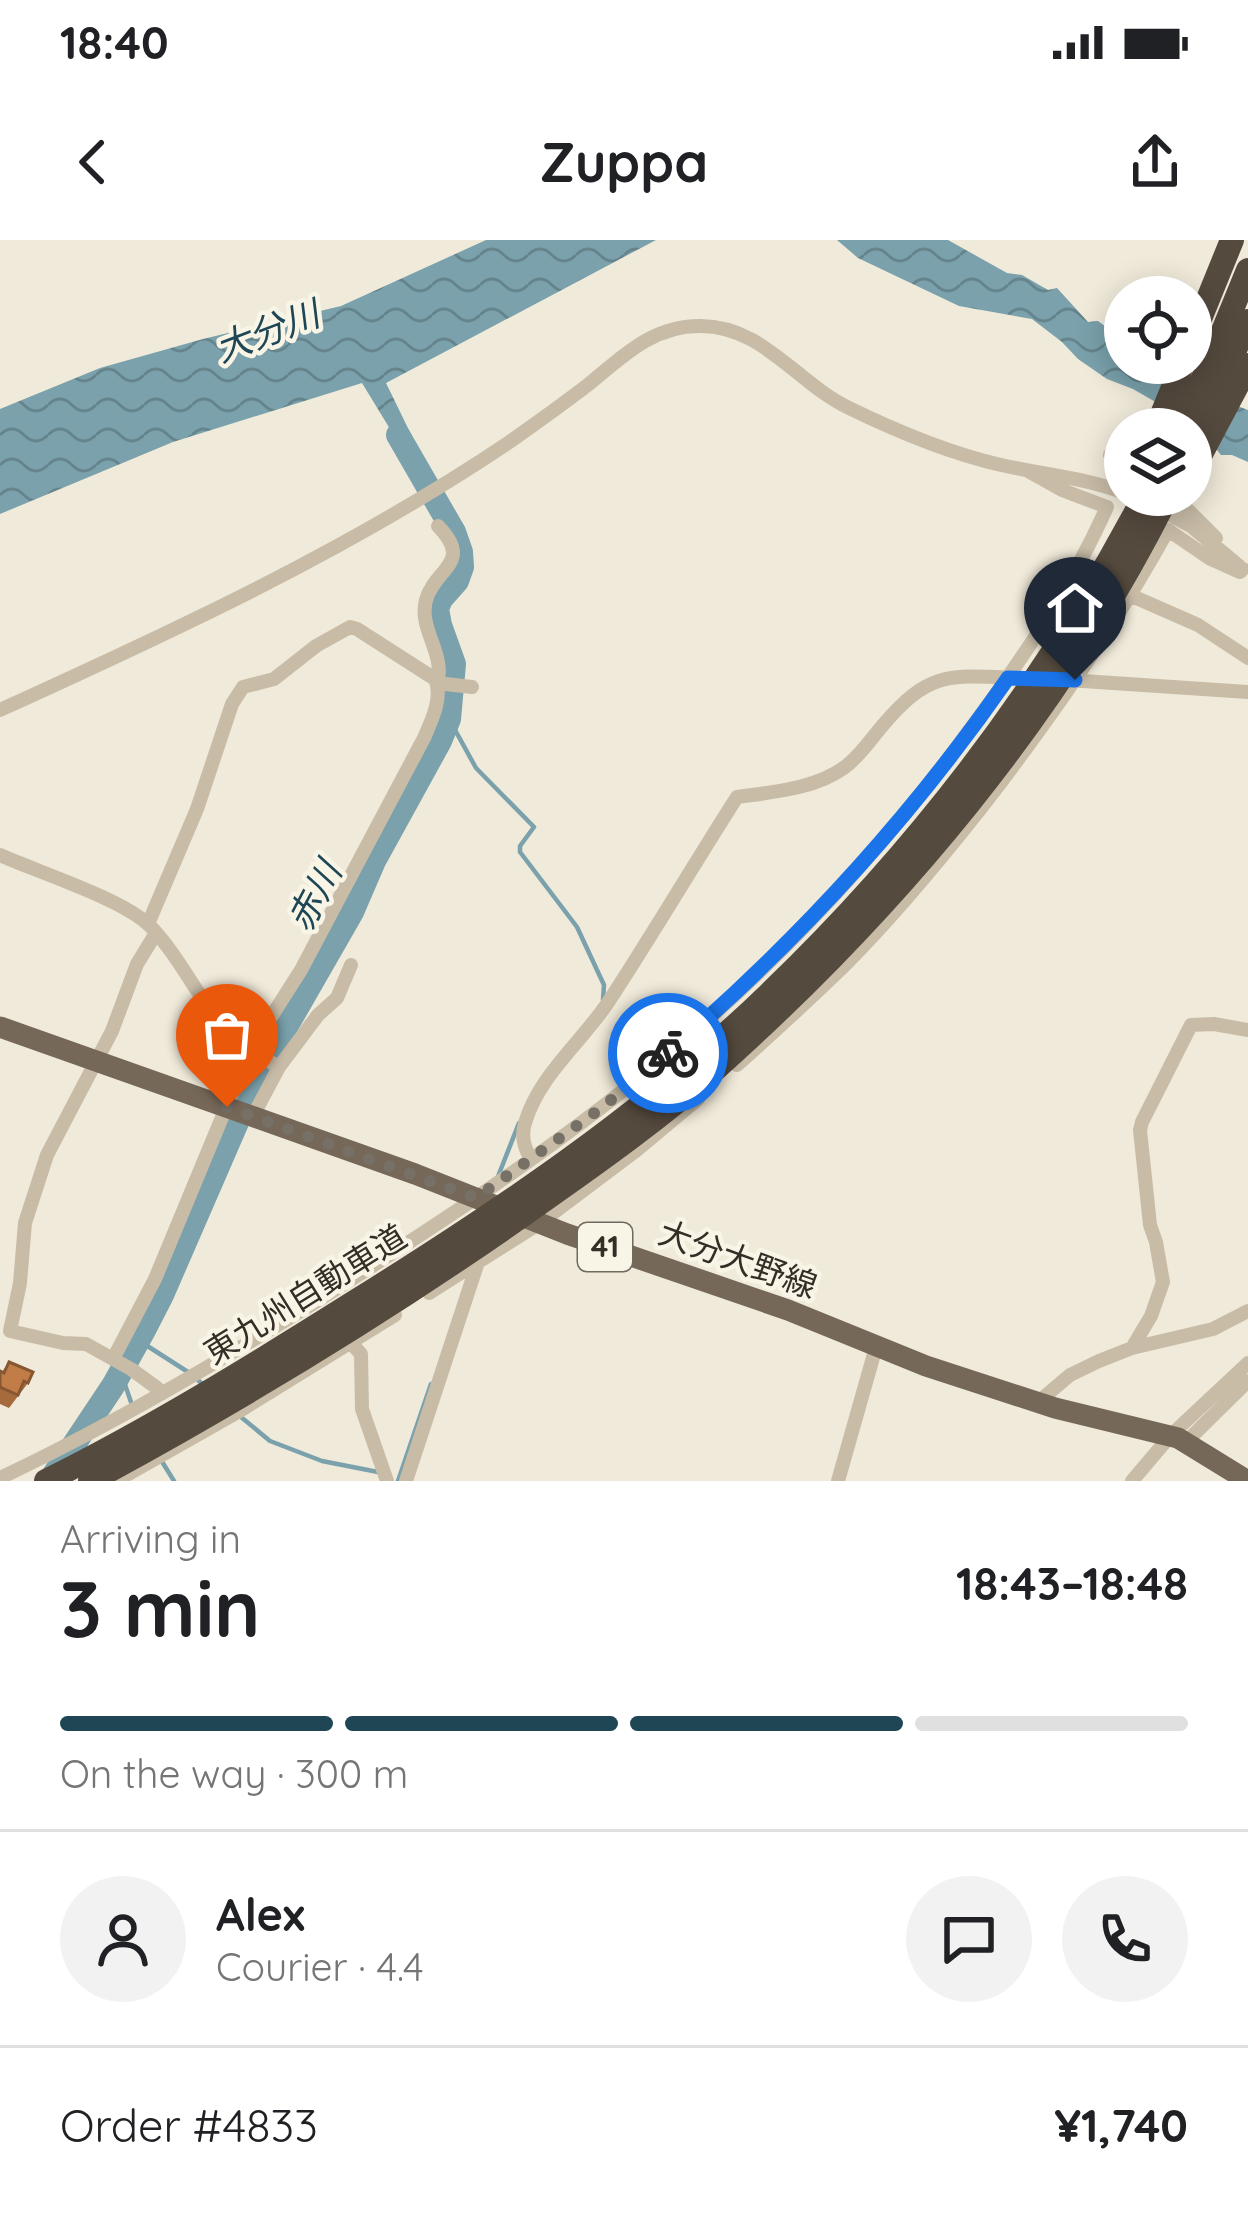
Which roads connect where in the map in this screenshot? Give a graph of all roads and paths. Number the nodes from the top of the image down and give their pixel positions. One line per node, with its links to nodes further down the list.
1 (1232, 240): 3 (highway)
2 (1248, 270): 6 (highway)
3 (1212, 289)
4 (1248, 321): 7 (highway)
5 (1248, 365): 8 (highway)
6 (1188, 408)
7 (1209, 408)
8 (1212, 433)
9 (1026, 470): 10 (street); 22 (street); 27 (street)
10 (1104, 488)
11 (1120, 516): 19 (highway, bridge)
12 (1134, 516): 19 (highway, 東九州自動車道, bridge)
13 (1160, 516): 23 (highway, 東九州自動車道, bridge)
14 (1173, 516): 17 (street)
15 (1196, 516): 17 (street)
16 (438, 526): 24 (street)
17 (1225, 553): 18 (street)
18 (1245, 573): 20 (street)
19 (1095, 587): 54 (highway, 東九州自動車道, bridge)
20 (1132, 596): 21 (street); 23 (street)
21 (1248, 658)
22 (1008, 678): 23 (street); 38 (street); 38 (street)
23 (1066, 681): 26 (street); 40 (street); 55 (highway, 東九州自動車道, bridge)
24 (437, 683): 25 (street); 29 (street); 33 (street)
25 (472, 687)
26 (1248, 692)
27 (0, 710)
28 (0, 855): 29 (street)
29 (152, 928): 33 (street); 34 (street)
30 (351, 965): 35 (street)
31 (1246, 1024): 46 (street)
32 (0, 1027): 34 (main road, 大分大野線 / 41)
33 (250, 1050): 35 (street); 36 (street)
34 (98, 1060): 36 (main road, 大分大野線 / 41); 43 (street)
35 (279, 1067): 37 (street)
36 (227, 1107): 37 (main road, 大分大野線 / 41); 47 (street)
37 (253, 1116): 39 (main road, 大分大野線 / 41)
38 (530, 1158): 39 (street)
39 (476, 1198): 40 (main road, 大分大野線 / 41); 50 (street)
40 (540, 1223): 41 (street); 45 (main road, 大分大野線 / 41)
41 (478, 1262): 44 (street); 58 (street)
42 (1248, 1311): 46 (street)
43 (5, 1329): 47 (street)
44 (352, 1344): 56 (street); 57 (street)
45 (876, 1347): 51 (main road, 大分大野線 / 41); 59 (street)
46 (1132, 1348): 51 (street)
47 (113, 1359): 50 (street)
48 (1248, 1363): 52 (street)
49 (1248, 1381): 52 (street)
50 (161, 1394): 53 (street)
51 (1036, 1403): 52 (main road, 大分大野線 / 41)
52 (1178, 1438): 60 (street); 61 (main road, 大分大野線 / 41)
53 (0, 1478)
54 (46, 1481)
55 (90, 1481)
56 (116, 1481)
57 (387, 1481)
58 (406, 1481)
59 (838, 1481)
60 (1132, 1481)
61 (1248, 1481)

